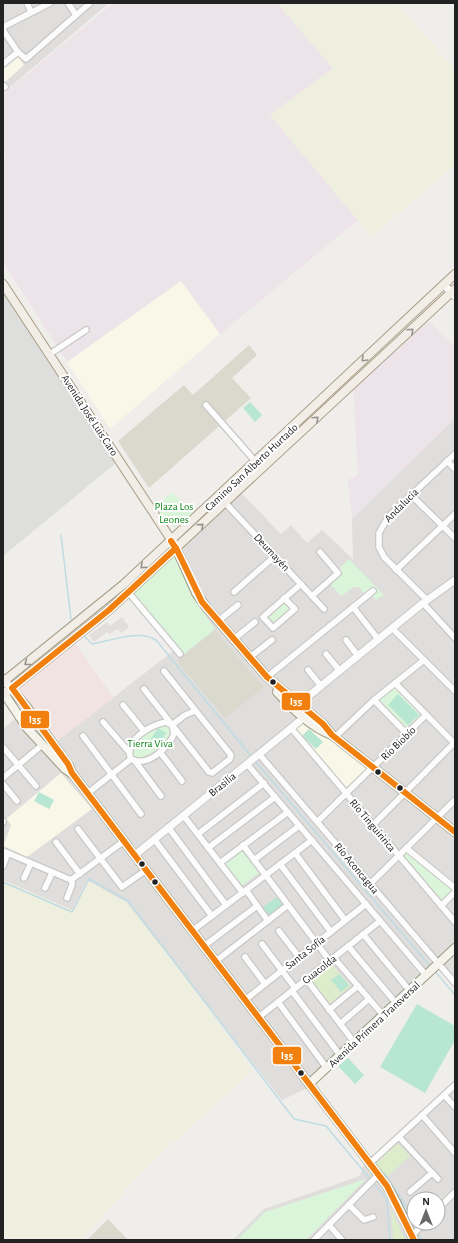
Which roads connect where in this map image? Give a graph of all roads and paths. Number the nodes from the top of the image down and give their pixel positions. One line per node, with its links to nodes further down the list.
1 (27, 3): 5 (street)
2 (50, 3): 5 (street)
3 (68, 3): 6 (street)
4 (90, 3): 6 (street)
5 (31, 12): 7 (street)
6 (76, 15): 9 (street)
7 (3, 27)
8 (3, 30): 9 (street)
9 (18, 52): 10 (street)
10 (3, 64)
11 (455, 274): 13 (main road, Camino San Alberto Hurtado)
12 (3, 284): 16 (main road, Avenida José Luis Caro)
13 (444, 285): 14 (street); 18 (main road, Camino San Alberto Hurtado, one-way to 18)
14 (454, 293): 19 (main road, Camino San Alberto Hurtado, one-way to 14)
15 (86, 330): 16 (street)
16 (50, 354): 31 (main road, Avenida José Luis Caro)
17 (206, 406): 22 (street)
18 (273, 445): 19 (main road); 22 (main road, Camino San Alberto Hurtado)
19 (280, 453): 23 (main road, Camino San Alberto Hurtado)
20 (455, 454): 21 (street, Andalucía)
21 (447, 461): 24 (street); 25 (street, Andalucía)
22 (255, 463): 23 (street); 26 (main road, Camino San Alberto Hurtado)
23 (262, 469): 27 (main road, Camino San Alberto Hurtado)
24 (455, 469)
25 (411, 495): 29 (street); 35 (street, Andalucía)
26 (219, 496): 27 (street, Deumayén); 31 (main road, Camino San Alberto Hurtado)
27 (226, 503): 32 (main road, Camino San Alberto Hurtado, one-way to 27); 34 (street, Deumayén)
28 (455, 514): 29 (street)
29 (443, 526): 30 (street); 35 (street)
30 (455, 538)
31 (172, 540): 32 (main road, Avenida José Luis Caro); 64 (main road, Camino San Alberto Hurtado, one-way to 64)
32 (176, 548): 40 (main road, Camino San Alberto Hurtado); 47 (main road)
33 (320, 552): 41 (street)
34 (275, 556): 37 (street, Deumayén); 39 (street)
35 (396, 570): 43 (street, Andalucía)
36 (455, 580): 43 (street)
37 (301, 584): 41 (street, Deumayén); 42 (street)
38 (372, 591): 45 (street)
39 (234, 592)
40 (129, 593): 55 (street); 67 (main road, Camino San Alberto Hurtado)
41 (312, 596): 46 (street, Deumayén)
42 (284, 598): 42 (street)
43 (425, 602): 49 (street); 50 (street, Andalucía)
44 (238, 605): 47 (street)
45 (353, 607): 52 (street); 63 (street)
46 (324, 609)
47 (218, 621): 51 (main road)
48 (255, 622): 51 (street)
49 (392, 628): 52 (street); 59 (street)
50 (455, 638)
51 (234, 639): 58 (main road)
52 (378, 639): 57 (street)
53 (272, 640): 58 (street)
54 (346, 640): 57 (street)
55 (180, 654)
56 (326, 654): 62 (street)
57 (358, 656): 62 (street)
58 (250, 657): 63 (main road)
59 (424, 660): 65 (street); 69 (street)
60 (308, 670): 66 (street)
61 (164, 671): 73 (street)
62 (340, 671): 66 (street)
63 (267, 676): 74 (main road)
64 (4, 681): 67 (main road)
65 (395, 683): 71 (street); 78 (street)
66 (321, 686): 74 (street)
67 (12, 688): 70 (main road, Camino San Alberto Hurtado); 96 (main road)
68 (144, 689): 80 (street)
69 (455, 691)
70 (4, 694): 87 (main road)
71 (374, 700): 83 (street); 85 (street)
72 (123, 705): 82 (street)
73 (190, 705): 75 (street); 76 (street)
74 (296, 706): 77 (main road)
75 (195, 711): 76 (street); 80 (street)
76 (184, 715): 80 (street)
77 (307, 715): 81 (street, Brasilia); 85 (main road)
78 (426, 715): 83 (street, Río Biobío); 86 (street)
79 (103, 722): 89 (street)
80 (172, 725): 82 (street); 90 (street)
81 (291, 728): 91 (street, Brasilia); 104 (street, Río Tinguiririca)
82 (144, 732): 89 (street)
83 (407, 734): 95 (street, Río Biobío)
84 (82, 736): 97 (street)
85 (333, 736): 95 (main road)
86 (455, 743): 103 (street)
87 (42, 745): 94 (street); 96 (main road)
88 (3, 747): 94 (street)
89 (129, 752): 92 (street)
90 (160, 752): 92 (street); 99 (street)
91 (258, 754): 93 (street, Brasilia); 114 (street, Río Aconcagua)
92 (133, 760): 97 (street); 106 (street)
93 (249, 762): 101 (street, Río Aconcagua); 112 (street, Brasilia)
94 (18, 765): 98 (street); 102 (street)
95 (373, 767): 103 (main road); 104 (street, Río Biobío)
96 (72, 773): 105 (main road)
97 (111, 775): 105 (street); 111 (street)
98 (3, 778)
99 (182, 781)
100 (3, 784): 109 (street)
101 (264, 784): 107 (street, Río Aconcagua); 120 (street)
102 (36, 786)
103 (405, 792): 113 (main road); 115 (street)
104 (346, 793): 114 (street, Río Biobío); 115 (street, Río Tinguiririca)
105 (88, 794): 123 (main road)
106 (161, 796)
107 (275, 797): 110 (street, Río Aconcagua); 126 (street)
108 (455, 800): 113 (street)
109 (17, 801)
110 (288, 812): 116 (street, Río Aconcagua); 125 (street)
111 (141, 814)
112 (183, 815): 117 (street, Brasilia); 120 (street)
113 (437, 818): 119 (main road); 127 (street)
114 (318, 821): 144 (street, Río Aconcagua)
115 (373, 825): 131 (street, Río Tinguiririca)
116 (299, 826): 122 (street, Río Aconcagua); 133 (street)
117 (168, 828): 121 (street, Brasilia); 151 (street)
118 (78, 829): 132 (street)
119 (455, 832)
120 (198, 834): 126 (street)
121 (154, 839): 130 (street, Brasilia); 155 (street)
122 (312, 840): 129 (street); 150 (street, Río Aconcagua)
123 (124, 841): 130 (main road); 132 (street)
124 (56, 842): 140 (street)
125 (243, 846): 133 (street); 135 (street)
126 (208, 848): 135 (street)
127 (406, 848): 131 (street); 146 (street)
128 (6, 852): 134 (street); 137 (street)
129 (294, 853): 136 (street); 156 (street)
130 (134, 855): 138 (main road)
131 (399, 856): 144 (street); 154 (street, Río Tinguiririca)
132 (100, 859): 138 (street); 140 (street)
133 (254, 860): 141 (street)
134 (31, 863): 139 (street); 142 (street)
135 (220, 863): 147 (street)
136 (280, 864): 141 (street); 162 (street)
137 (3, 866)
138 (146, 870): 160 (main road)
139 (52, 873): 143 (street); 145 (street)
140 (80, 874): 143 (street)
141 (265, 875): 147 (street); 152 (street)
142 (24, 878)
143 (72, 880): 149 (street)
144 (370, 884): 173 (street, Río Aconcagua)
145 (45, 888)
146 (455, 888)
147 (244, 892): 151 (street); 153 (street)
148 (455, 892): 154 (street)
149 (66, 898)
150 (366, 904): 156 (street, Santa Sofía); 158 (street, Río Aconcagua)
151 (226, 905): 155 (street)
152 (288, 905): 157 (street); 164 (street)
153 (257, 906): 157 (street); 166 (street)
154 (441, 906): 159 (street, Río Tinguiririca)
155 (212, 916): 160 (street)
156 (345, 920): 162 (street, Santa Sofía)
157 (268, 921): 172 (street)
158 (380, 921): 163 (street, Guacolda); 173 (street, Río Aconcagua)
159 (455, 922)
160 (192, 931): 166 (main road)
161 (279, 931): 170 (street)
162 (331, 932): 164 (street, Santa Sofía)
163 (363, 934): 167 (street, Guacolda); 180 (street)
164 (316, 943): 170 (street, Santa Sofía); 171 (street)
165 (262, 944): 174 (street)
166 (204, 946): 172 (main road)
167 (348, 946): 171 (street, Guacolda); 184 (street)
168 (455, 948): 173 (main road, Avenida Primera Transversal)
169 (245, 957): 177 (street)
170 (299, 957): 174 (street, Santa Sofía)
171 (332, 959): 175 (street, Guacolda); 178 (street)
172 (216, 961): 182 (main road)
173 (433, 969): 176 (street, Río Aconcagua); 180 (main road, Avenida Primera Transversal)
174 (282, 970): 177 (street, Santa Sofía); 179 (street)
175 (306, 979): 179 (street, Guacolda); 185 (street)
176 (455, 983)
177 (265, 984): 182 (street, Santa Sofía)
178 (358, 986): 181 (street); 185 (street)
179 (294, 990): 183 (street, Guacolda); 190 (street)
180 (410, 991): 184 (main road, Avenida Primera Transversal)
181 (369, 999): 186 (street); 188 (street)
182 (245, 1000): 187 (main road)
183 (278, 1002): 187 (street, Guacolda); 191 (street)
184 (396, 1003): 186 (main road, Avenida Primera Transversal)
185 (329, 1010): 188 (street)
186 (383, 1016): 189 (main road, Avenida Primera Transversal)
187 (259, 1017): 192 (main road)
188 (340, 1024): 189 (street)
189 (354, 1042): 190 (main road, Avenida Primera Transversal)
190 (340, 1055): 191 (main road, Avenida Primera Transversal)
191 (326, 1067): 192 (main road, Avenida Primera Transversal)
192 (309, 1084): 199 (main road)
193 (455, 1085): 194 (street)
194 (444, 1095): 195 (street); 196 (street)
195 (455, 1106)
196 (422, 1115): 197 (street); 198 (street)
197 (399, 1136): 199 (street); 200 (street)
198 (455, 1152)
199 (369, 1164): 202 (main road)
200 (432, 1173): 201 (street); 203 (street)
201 (438, 1179)
202 (374, 1180): 206 (street); 209 (main road)
203 (411, 1191)
204 (455, 1192): 205 (street)
205 (446, 1201)
206 (349, 1205): 207 (street); 208 (street)
207 (373, 1217)
208 (329, 1225): 210 (street); 211 (street)
209 (415, 1234)
210 (314, 1240)
211 (342, 1240)

